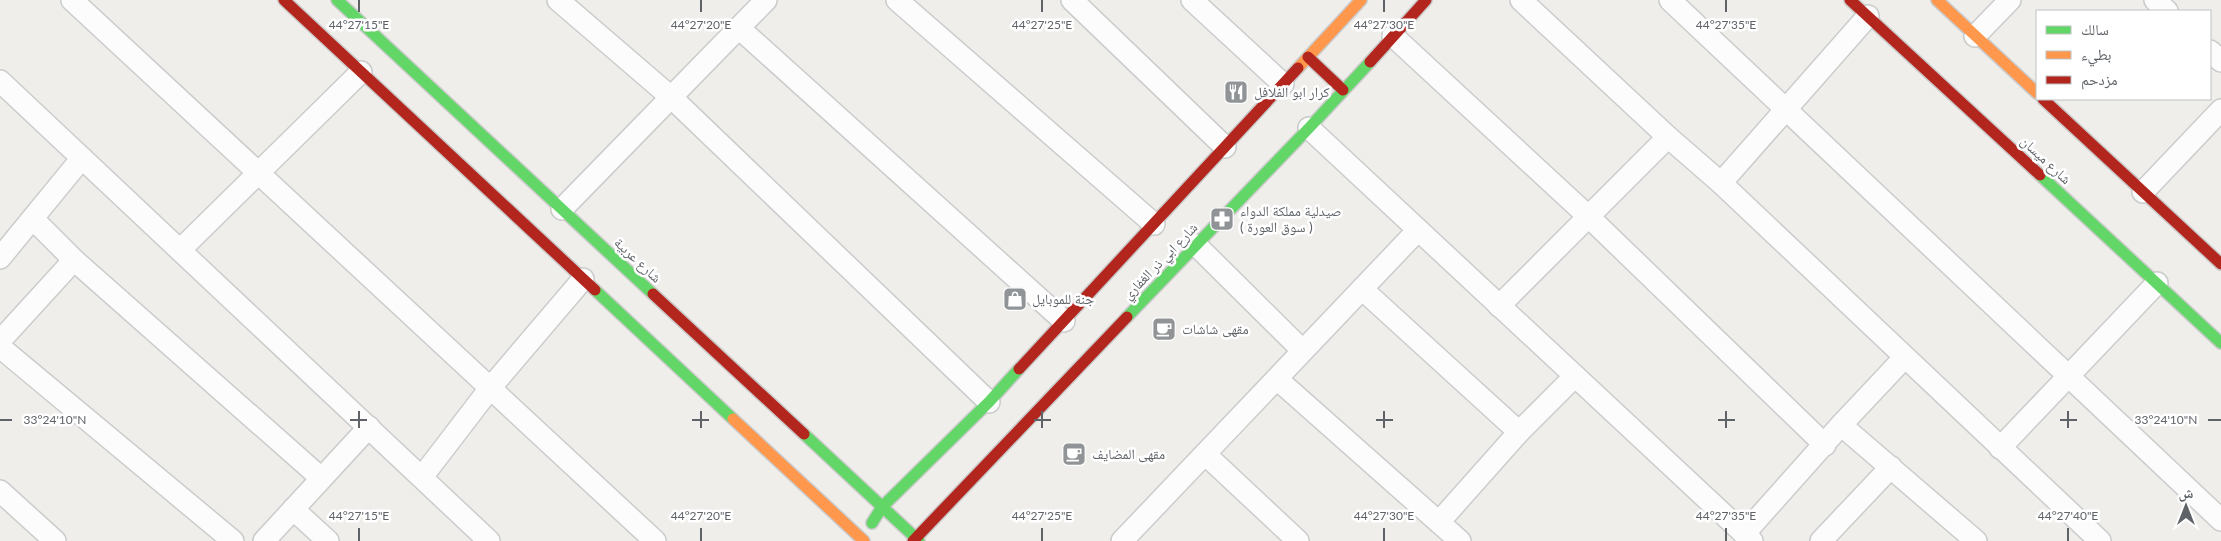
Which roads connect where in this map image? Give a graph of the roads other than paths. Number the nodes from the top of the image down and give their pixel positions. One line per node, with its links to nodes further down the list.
1 (72, 0): 38 (street)
2 (284, 0): 25 (main road)
3 (337, 0): 41 (main road, شارع عربية)
4 (558, 0): 30 (street)
5 (766, 0): 19 (street)
6 (897, 0): 44 (street)
7 (1072, 0): 36 (street)
8 (1192, 0): 27 (street)
9 (1426, 0): 20 (main road, شارع ابي ذر الغفاري)
10 (1521, 0): 35 (street)
11 (1670, 0): 32 (street)
12 (1850, 0): 18 (main road, شارع ميسان)
13 (1937, 0): 21 (main road)
14 (2010, 0): 21 (street)
15 (2155, 0): 17 (street)
16 (1357, 1): 23 (main road, شارع ابي ذر الغفاري)
17 (2166, 10)
18 (1868, 16): 32 (street); 52 (main road, شارع ميسان)
19 (739, 28): 30 (street); 55 (street)
20 (1393, 36): 28 (main road, شارع ابي ذر الغفاري); 42 (street)
21 (1976, 36): 29 (main road)
22 (2211, 52): 24 (street)
23 (1308, 57): 27 (main road, شارع ابي ذر الغفاري); 28 (main road)
24 (2221, 61)
25 (361, 72): 38 (street); 51 (main road)
26 (0, 80): 37 (street)
27 (1283, 84): 36 (main road, شارع ابي ذر الغفاري)
28 (1343, 90): 34 (main road, شارع ابي ذر الغفاري)
29 (2036, 92)
30 (672, 98): 41 (street); 65 (street)
31 (2044, 100): 40 (main road)
32 (1787, 110): 39 (street); 62 (street)
33 (2221, 110): 40 (street)
34 (1308, 128): 45 (street); 46 (main road, شارع ابي ذر الغفاري)
35 (1668, 137): 39 (street); 42 (street)
36 (1225, 147): 44 (main road, شارع ابي ذر الغفاري)
37 (82, 158): 43 (street); 47 (street)
38 (259, 173): 47 (street); 64 (street)
39 (1721, 183): 60 (street)
40 (2143, 192): 50 (main road)
41 (562, 209): 76 (main road, شارع عربية)
42 (1590, 218): 54 (street); 69 (street)
43 (33, 219): 48 (street); 49 (street)
44 (1154, 224): 55 (main road, شارع ابي ذر الغفاري)
45 (1418, 230): 53 (street); 54 (street)
46 (1196, 244): 59 (street); 83 (main road, شارع ابي ذر الغفاري)
47 (180, 250): 67 (street)
48 (1, 253)
49 (74, 260): 56 (street); 74 (street)
50 (2221, 264)
51 (583, 279): 64 (street); 82 (main road)
52 (2157, 283): 57 (main road, شارع ميسان); 62 (street)
53 (1362, 289): 59 (street); 68 (street)
54 (1499, 306): 61 (street)
55 (1064, 321): 65 (main road, شارع ابي ذر الغفاري)
56 (0, 341)
57 (2221, 343)
58 (0, 347): 86 (street)
59 (1302, 350): 63 (street)
60 (1904, 358): 66 (street); 70 (street)
61 (1575, 376): 68 (street); 81 (street)
62 (2068, 377): 70 (street); 78 (street)
63 (1277, 379): 71 (street); 79 (street)
64 (491, 387): 73 (street); 90 (street)
65 (990, 402): 76 (main road, شارع ابي ذر الغفاري)
66 (1841, 425): 69 (street); 72 (street)
67 (369, 427): 73 (street); 74 (street)
68 (1518, 432): 79 (street)
69 (1825, 445): 81 (street)
70 (2000, 448): 94 (street)
71 (1205, 454): 80 (street); 91 (street)
72 (1891, 467): 84 (street); 93 (street)
73 (422, 477): 89 (street)
74 (321, 478): 77 (street)
75 (0, 490): 85 (street)
76 (882, 507): 82 (main road, شارع ابي ذر الغفاري); 83 (main road, شارع عربية)
77 (293, 509): 87 (street); 88 (street)
78 (2221, 520)
79 (1439, 522): 92 (street)
80 (1134, 537)
81 (1748, 537)
82 (861, 540)
83 (916, 540)
84 (1825, 540)
85 (55, 541)
86 (232, 541)
87 (264, 541)
88 (328, 541)
89 (490, 541)
90 (655, 541)
91 (1298, 541)
92 (1460, 541)
93 (1976, 541)
94 (2100, 541)

